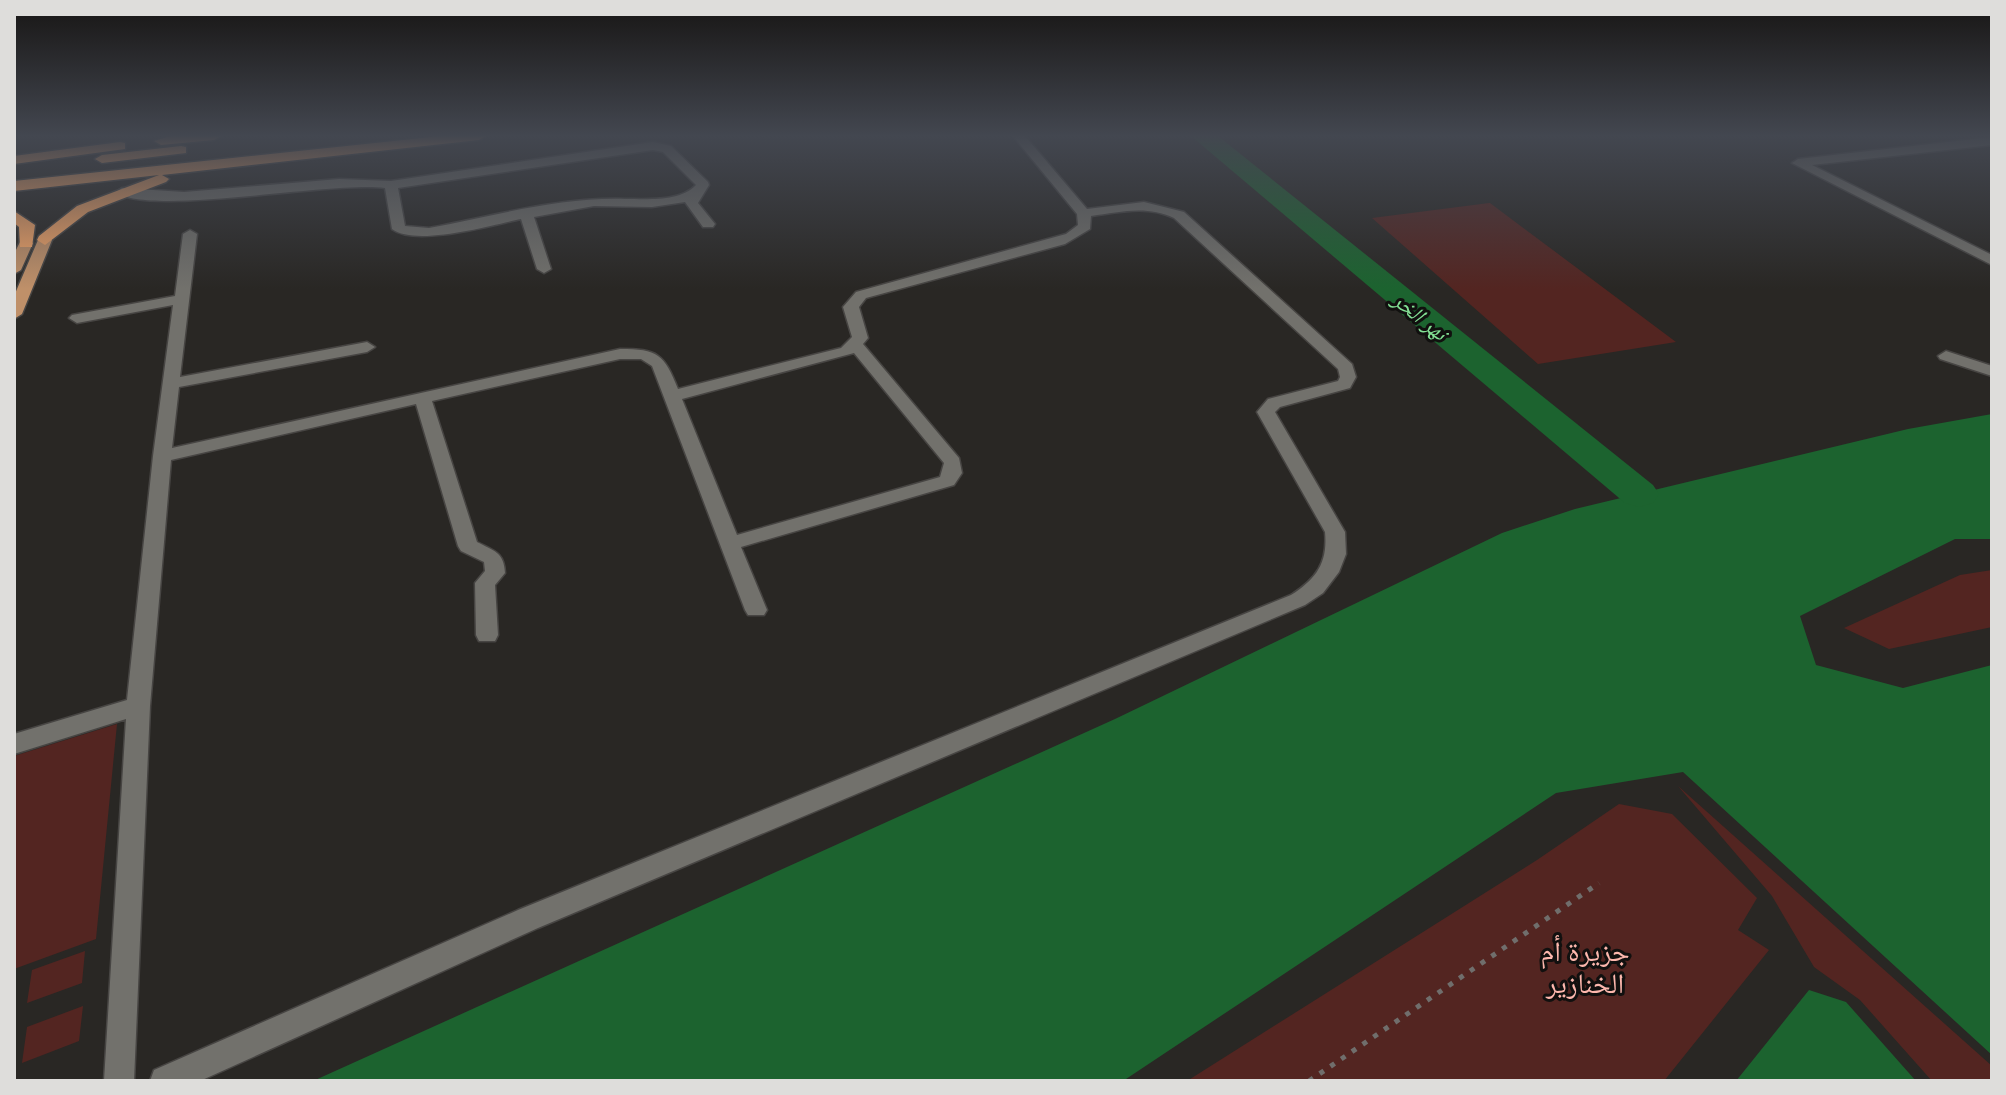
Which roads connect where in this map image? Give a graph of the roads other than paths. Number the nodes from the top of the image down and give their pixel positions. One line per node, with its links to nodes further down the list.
1 (137, 187): 7 (highway)
2 (298, 187): 7 (street)
3 (391, 187): 10 (street)
4 (701, 187): 8 (street)
5 (1062, 187): 9 (street)
6 (1846, 187): 16 (street)
7 (122, 192): 14 (highway)
8 (692, 197): 10 (street); 12 (street)
9 (1084, 213): 22 (street); 36 (street)
10 (526, 214): 17 (street)
11 (14, 216): 15 (highway)
12 (708, 224)
13 (190, 234): 19 (street)
14 (45, 240): 20 (main road)
15 (26, 243): 18 (main road)
16 (1992, 261)
17 (544, 269)
18 (14, 270)
19 (181, 299): 21 (street); 26 (street)
20 (14, 314)
21 (77, 318)
22 (856, 345): 27 (street); 30 (street)
23 (367, 347): 26 (street)
24 (1992, 355): 25 (street)
25 (1992, 371)
26 (171, 384): 29 (street)
27 (672, 396): 28 (street); 30 (street)
28 (423, 398): 29 (street); 32 (street)
29 (162, 456): 33 (street)
30 (730, 544): 31 (street)
31 (756, 610)
32 (487, 635)
33 (138, 706): 34 (street); 35 (street)
34 (14, 744)
35 (119, 1081)
36 (165, 1081)

